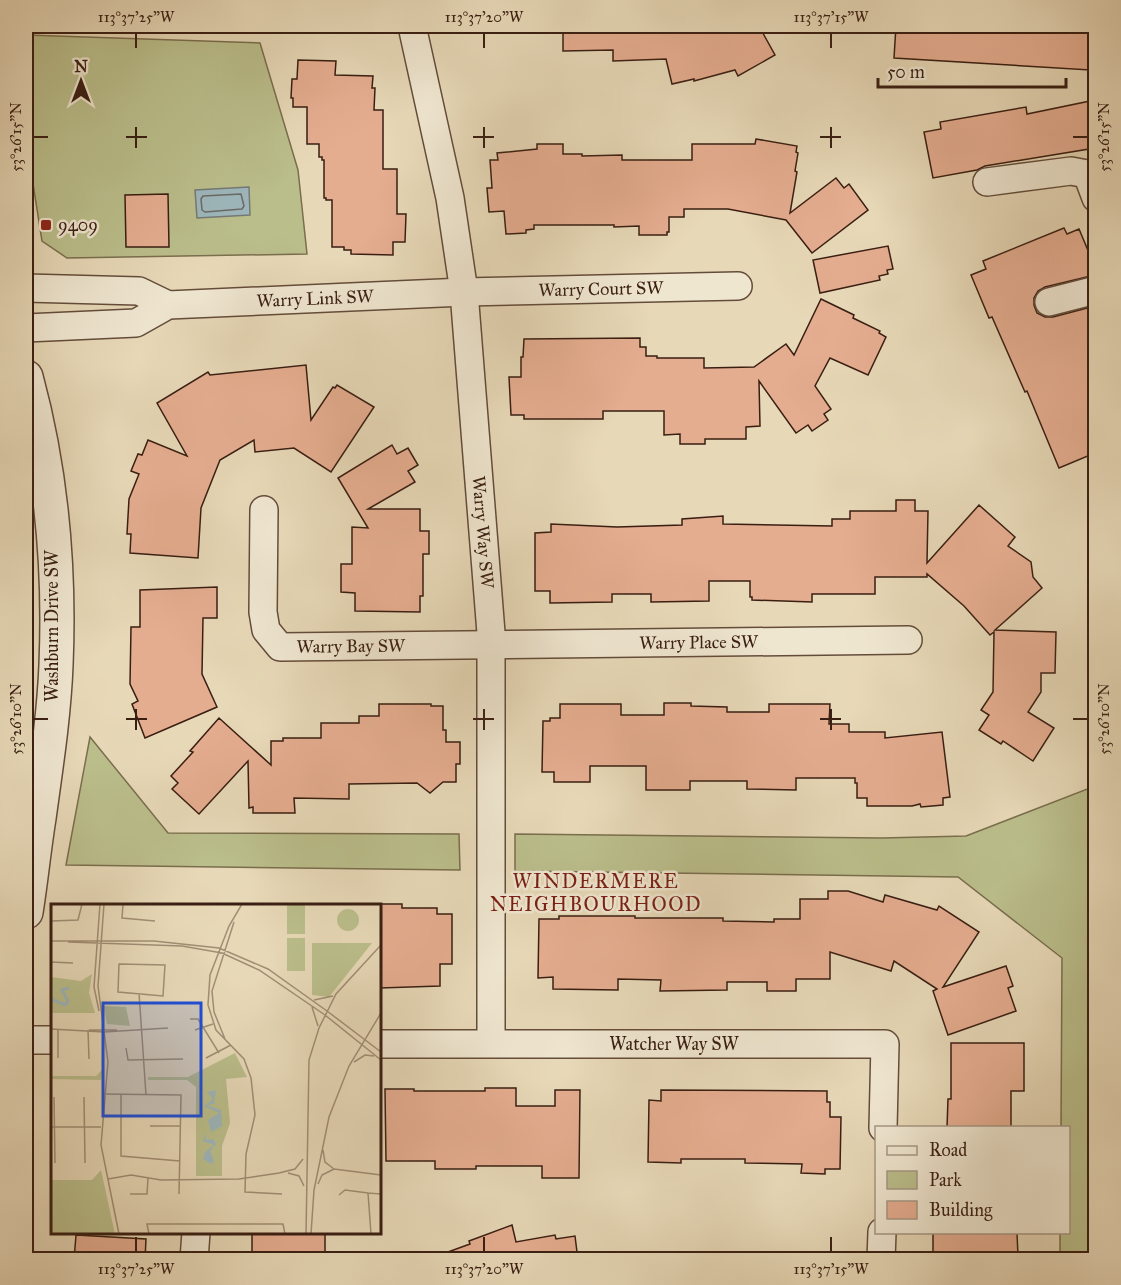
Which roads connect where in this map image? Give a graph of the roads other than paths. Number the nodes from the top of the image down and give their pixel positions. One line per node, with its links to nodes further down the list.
1 (412, 26): 7 (street, Warry Way SW)
2 (987, 182): 3 (street)
3 (1095, 198)
4 (738, 286): 7 (street, Warry Court SW)
5 (26, 288): 9 (street, Warry Link SW)
6 (1095, 290): 8 (street)
7 (464, 292): 9 (street, Warry Link SW); 14 (street, Warry Way SW)
8 (1049, 303)
9 (168, 305): 10 (street, Warry Link SW)
10 (26, 328)
11 (26, 377): 15 (street, Washburn Drive SW)
12 (264, 510): 14 (street, Warry Bay SW)
13 (908, 640): 14 (street, Warry Place SW)
14 (491, 645): 18 (street, Warry Way SW)
15 (26, 912)
16 (26, 1040): 17 (street)
17 (51, 1040)
18 (491, 1043): 19 (street, Watcher Way SW); 20 (street, Watcher Way SW)
19 (381, 1044)
20 (883, 1126)
21 (196, 1234): 23 (street)
22 (882, 1234): 24 (street)
23 (194, 1260)
24 (881, 1260)

